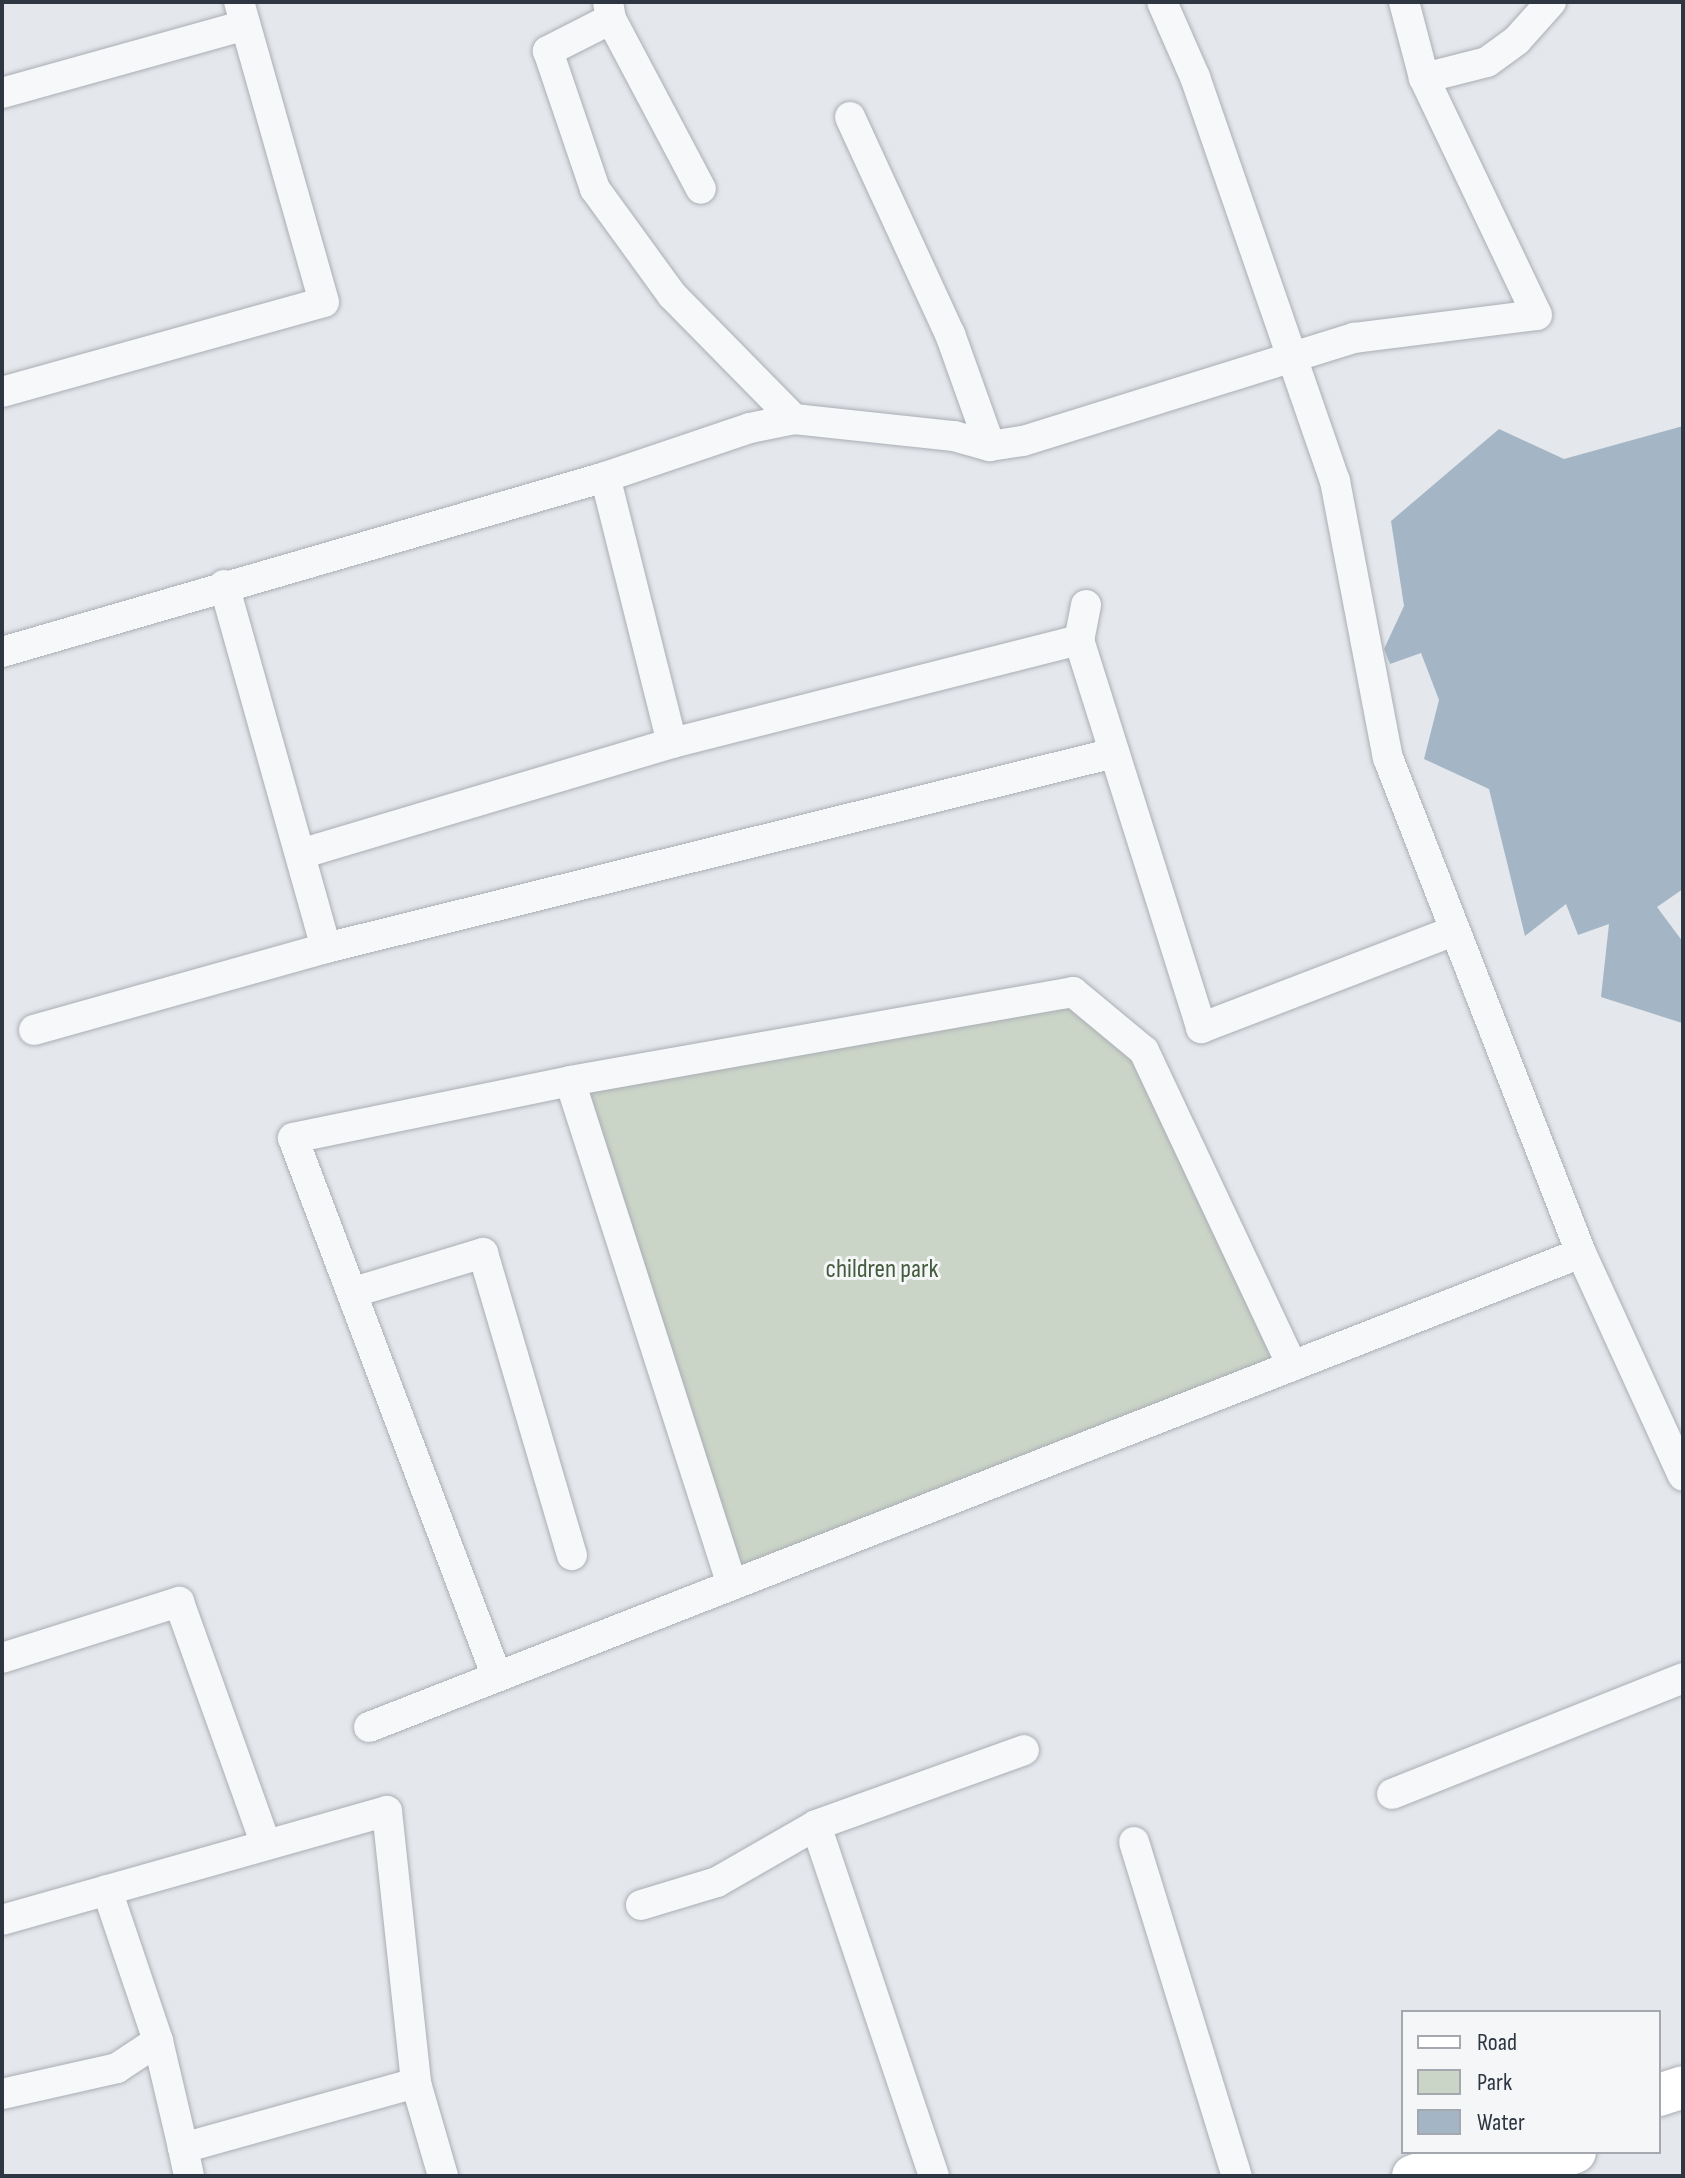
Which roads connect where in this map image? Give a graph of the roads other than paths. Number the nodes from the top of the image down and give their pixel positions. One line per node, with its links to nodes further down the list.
1 (1162, 2): 10 (street)
2 (1404, 2): 6 (street)
3 (1551, 2): 6 (street)
4 (610, 10): 9 (street); 12 (street)
5 (242, 13): 7 (street); 11 (street)
6 (1424, 78): 10 (street)
7 (2, 93)
8 (850, 117): 13 (street)
9 (701, 189)
10 (1293, 360): 13 (street); 22 (street)
11 (2, 392)
12 (794, 419): 13 (street); 14 (street)
13 (990, 446)
14 (605, 477): 15 (street); 19 (street)
15 (224, 585): 18 (street); 21 (street)
16 (1086, 605): 17 (street)
17 (1079, 640): 19 (street); 20 (street)
18 (2, 652)
19 (672, 743): 21 (street)
20 (1114, 753): 22 (street); 23 (street)
21 (300, 854): 23 (street)
22 (1454, 931): 26 (street)
23 (326, 948): 24 (street)
24 (34, 1030)
25 (570, 1081): 27 (street); 28 (street); 31 (street)
26 (1581, 1253): 28 (street); 29 (street)
27 (354, 1292): 30 (street); 33 (street)
28 (1292, 1366): 31 (street)
29 (1683, 1476)
30 (572, 1555)
31 (732, 1585): 33 (street)
32 (2, 1658): 40 (street)
33 (497, 1677): 35 (street)
34 (1683, 1678): 37 (street)
35 (369, 1727)
36 (1024, 1750): 38 (street)
37 (1392, 1794)
38 (816, 1825): 42 (street); 55 (street)
39 (1134, 1842): 56 (street)
40 (266, 1845): 41 (street); 45 (street)
41 (107, 1890): 43 (street); 44 (street)
42 (641, 1905)
43 (2, 1920)
44 (158, 2041): 47 (street); 52 (street)
45 (416, 2083): 52 (street); 54 (street)
46 (1683, 2087): 48 (main road)
47 (2, 2094)
48 (1661, 2094)
49 (1683, 2116): 50 (main road)
50 (1661, 2123)
51 (1480, 2154): 57 (main road)
52 (186, 2162)
53 (1559, 2163): 58 (main road)
54 (443, 2176)
55 (934, 2176)
56 (1237, 2176)
57 (1413, 2176)
58 (1507, 2176)

